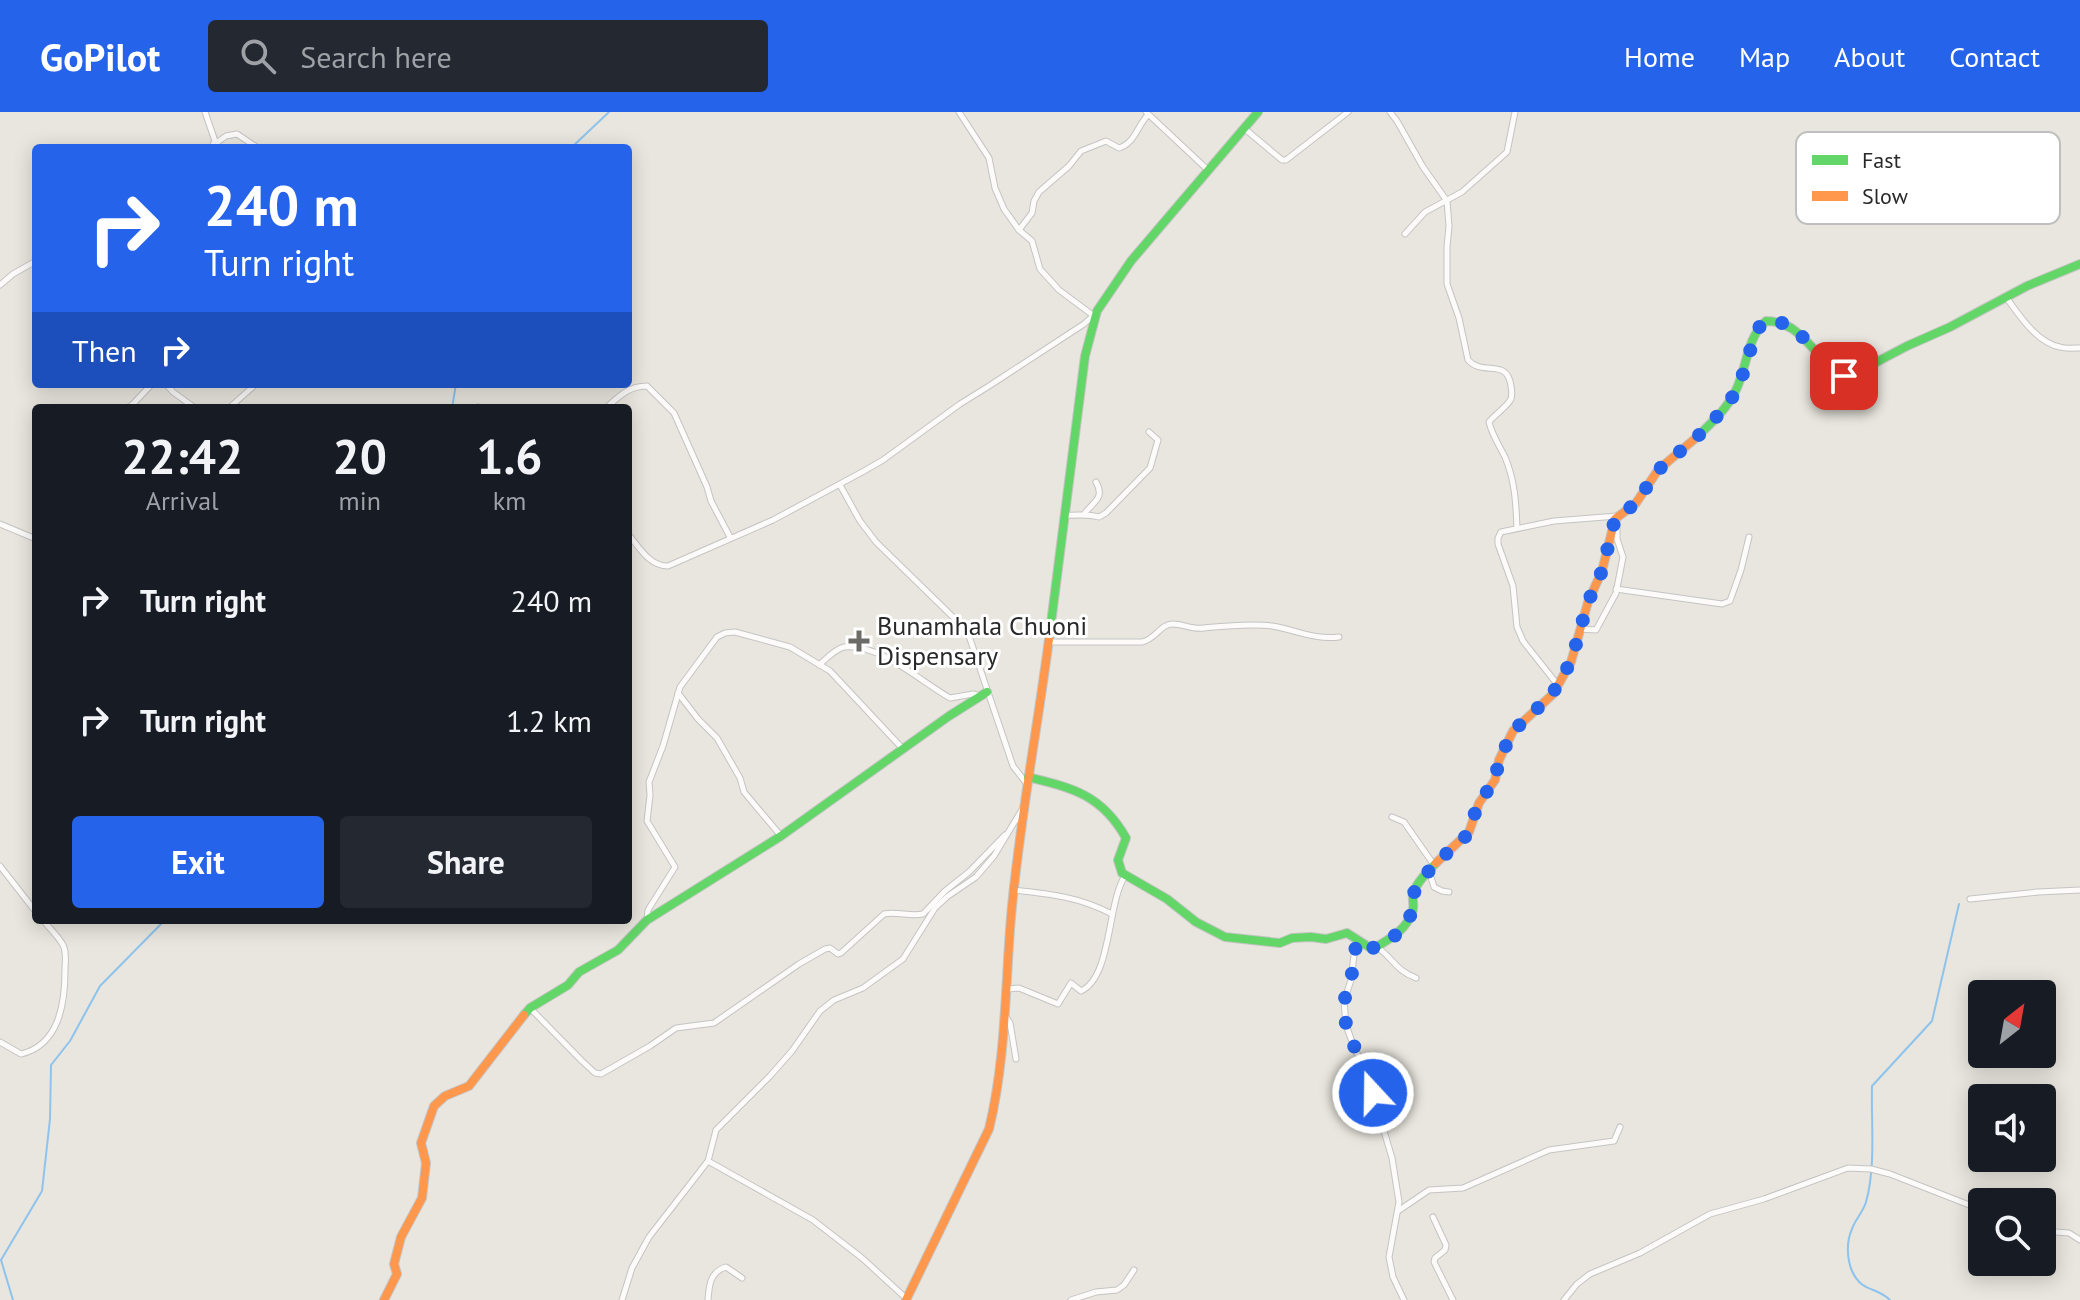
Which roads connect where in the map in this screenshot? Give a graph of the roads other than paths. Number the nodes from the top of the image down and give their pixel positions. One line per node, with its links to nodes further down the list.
1 (205, 112): 9 (street)
2 (959, 112): 14 (street)
3 (1258, 112): 8 (street)
4 (1348, 112): 8 (street)
5 (1390, 112): 13 (street)
6 (1515, 112): 13 (street)
7 (1147, 114): 12 (street); 14 (street)
8 (1245, 129): 12 (street)
9 (213, 144)
10 (216, 144): 11 (street)
11 (253, 144)
12 (1209, 171): 20 (street)
13 (1447, 201): 15 (street); 36 (street)
14 (1019, 230): 20 (street)
15 (1405, 234)
16 (32, 264): 18 (street)
17 (2080, 264): 19 (street)
18 (0, 285)
19 (2006, 297): 21 (street); 34 (street)
20 (1095, 314): 31 (street); 33 (street)
21 (2080, 348)
22 (148, 388): 25 (street)
23 (170, 388): 26 (street)
24 (252, 388): 27 (street)
25 (133, 404)
26 (190, 404)
27 (234, 404)
28 (610, 404): 38 (street)
29 (1149, 432): 32 (street)
30 (1096, 482): 32 (street)
31 (840, 485): 38 (street); 48 (street)
32 (1085, 513): 33 (street)
33 (1065, 515): 44 (street)
34 (1617, 516): 36 (street); 41 (street); 42 (street)
35 (0, 524): 37 (street)
36 (1517, 528): 46 (street)
37 (32, 537)
38 (730, 537): 40 (street)
39 (1749, 537): 41 (street)
40 (632, 539)
41 (1616, 589): 42 (street)
42 (1580, 629): 46 (street)
43 (1339, 637): 44 (street)
44 (1048, 642): 50 (street)
45 (819, 665): 47 (street); 48 (street); 49 (street)
46 (1557, 684): 56 (street)
47 (678, 693): 54 (street); 64 (street)
48 (984, 694): 49 (street); 50 (street)
49 (903, 749): 54 (street)
50 (1028, 780): 51 (street); 57 (street)
51 (1023, 808): 53 (street); 58 (street)
52 (1392, 817): 56 (street)
53 (1011, 828): 70 (street); 75 (street)
54 (781, 836): 64 (street)
55 (0, 866): 62 (street)
56 (1432, 868): 60 (street); 67 (street)
57 (1125, 876): 63 (street); 66 (street)
58 (1014, 890): 63 (street); 69 (street)
59 (2080, 890): 61 (street)
60 (1449, 892)
61 (1970, 899)
62 (32, 907)
63 (1112, 914): 69 (street)
64 (647, 920): 70 (street)
65 (46, 924): 72 (street)
66 (1358, 941): 67 (street); 77 (street)
67 (1377, 947): 68 (street)
68 (1416, 978)
69 (1008, 989): 71 (street)
70 (530, 1008): 84 (street)
71 (1005, 1016): 73 (street); 83 (street)
72 (0, 1042)
73 (1016, 1059)
74 (1620, 1127): 77 (street)
75 (708, 1161): 83 (street); 85 (street)
76 (1968, 1205): 90 (street)
77 (1397, 1212): 88 (street)
78 (1433, 1217): 89 (street)
79 (2056, 1232): 80 (street)
80 (2080, 1240)
81 (1134, 1270): 87 (street)
82 (742, 1278): 86 (street)
83 (906, 1299)
84 (384, 1300)
85 (622, 1300)
86 (708, 1300)
87 (1071, 1300)
88 (1404, 1300)
89 (1453, 1300)
90 (1564, 1300)

